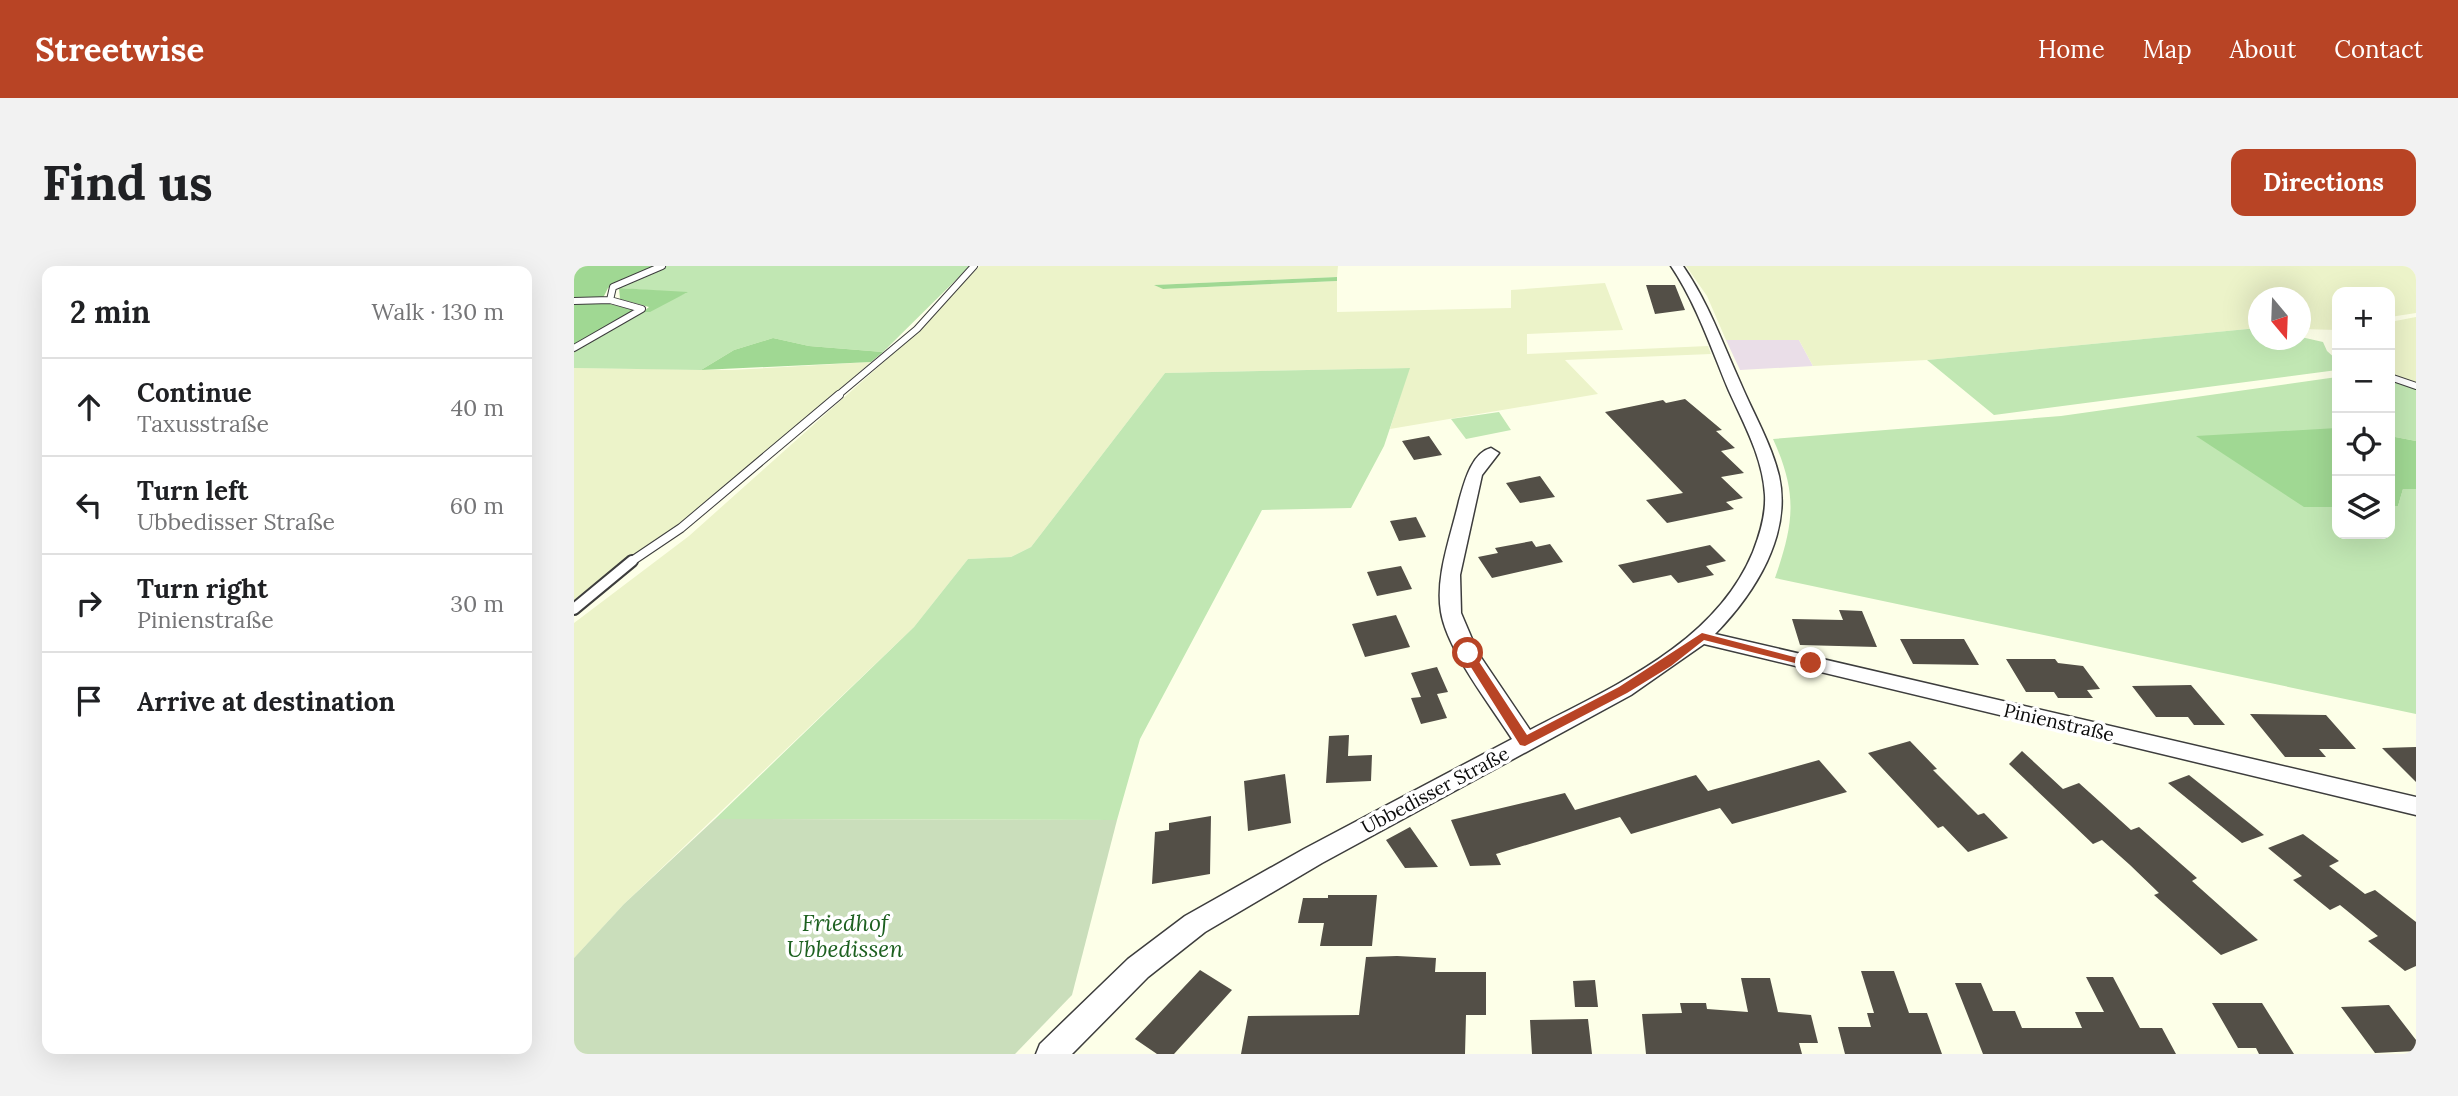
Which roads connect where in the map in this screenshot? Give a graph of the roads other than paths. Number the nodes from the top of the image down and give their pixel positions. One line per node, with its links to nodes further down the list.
1 (662, 266): 4 (lane)
2 (974, 266): 10 (lane)
3 (1677, 266): 11 (street, Ubbedisser Straße)
4 (610, 300): 5 (lane); 6 (lane)
5 (574, 301)
6 (574, 348)
7 (2395, 379): 8 (lane)
8 (2416, 386)
9 (1491, 453): 12 (street)
10 (574, 609)
11 (1702, 636): 12 (street, Ubbedisser Straße); 13 (street, Pinienstraße)
12 (1525, 741): 14 (street, Ubbedisser Straße)
13 (2416, 807)
14 (1051, 1054)

